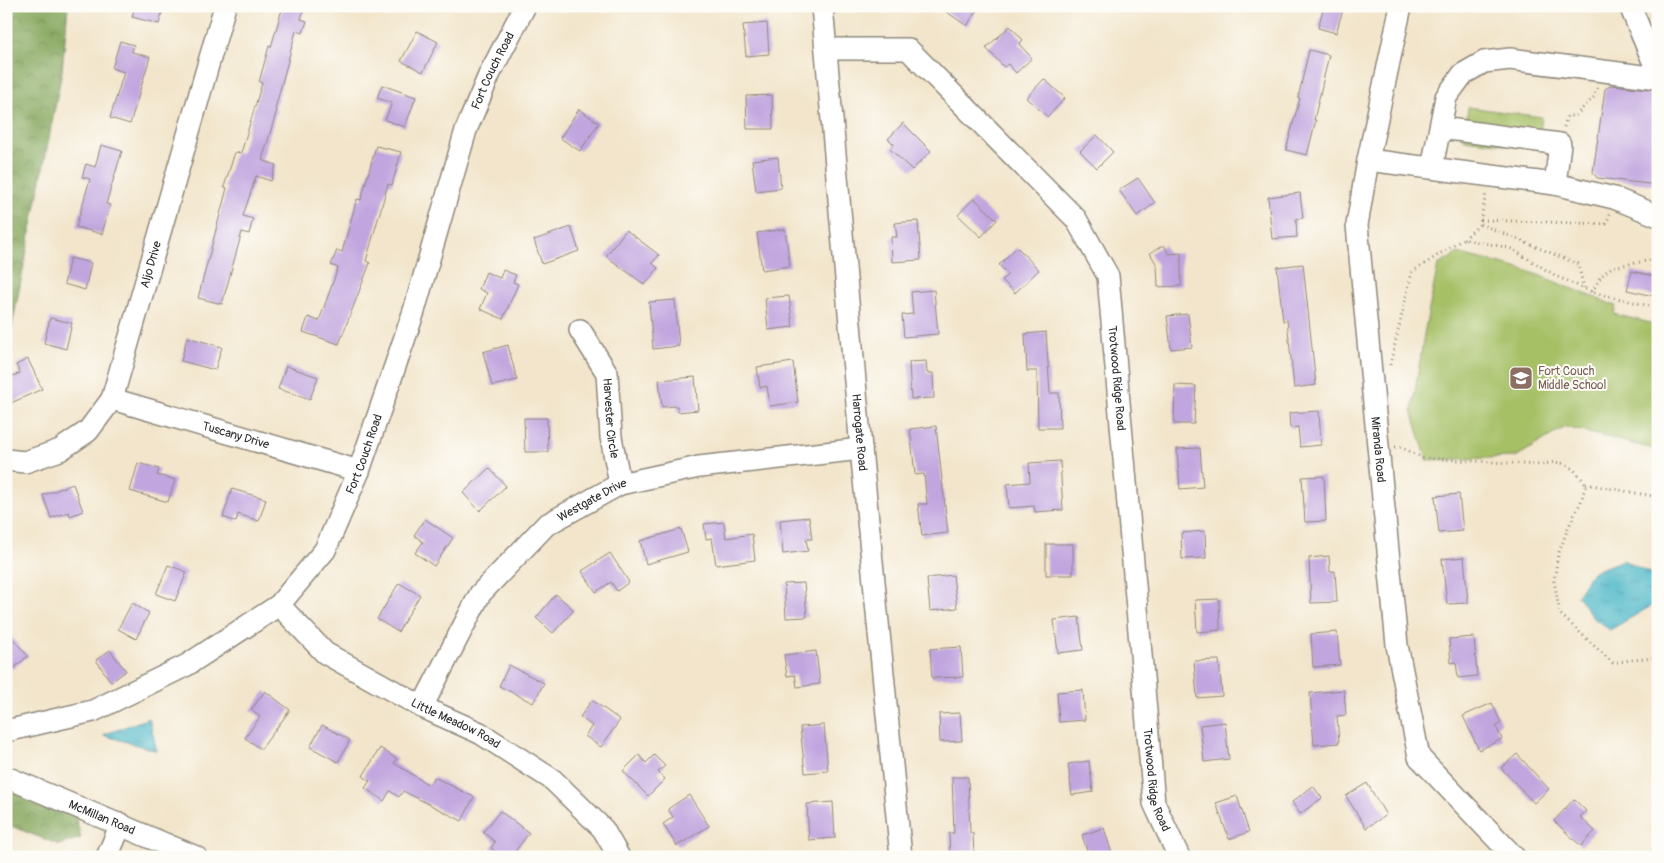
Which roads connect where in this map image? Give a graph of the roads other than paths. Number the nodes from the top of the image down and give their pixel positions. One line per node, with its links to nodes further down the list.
1 (225, 6): 15 (street, Aljo Drive)
2 (525, 6): 18 (street, Fort Couch Road)
3 (822, 6): 6 (street, Harrogate Road)
4 (1401, 6): 10 (street, Miranda Road)
5 (1630, 6): 7 (street)
6 (827, 49): 16 (street, Harrogate Road); 29 (street, Trotwood Ridge Road)
7 (1658, 73)
8 (1658, 78): 9 (street)
9 (1441, 128): 11 (street); 12 (street)
10 (1368, 160): 11 (street); 30 (street, Miranda Road)
11 (1432, 167): 12 (street)
12 (1554, 184): 13 (street)
13 (1658, 216)
14 (580, 330): 19 (street, Harvester Circle)
15 (112, 399): 17 (street, Aljo Drive); 18 (street, Tuscany Drive)
16 (861, 449): 19 (street, Westgate Drive); 28 (street, Harrogate Road)
17 (6, 460)
18 (360, 471): 20 (street, Fort Couch Road)
19 (620, 484): 21 (street, Westgate Drive)
20 (279, 605): 21 (street, Little Meadow Road); 22 (street, Fort Couch Road)
21 (422, 708): 27 (street, Little Meadow Road)
22 (6, 731)
23 (6, 777): 24 (street, McMillan Road)
24 (121, 824): 25 (street); 26 (street, McMillan Road)
25 (107, 857)
26 (196, 857)
27 (619, 857)
28 (901, 857)
29 (1180, 857)
30 (1514, 857)

